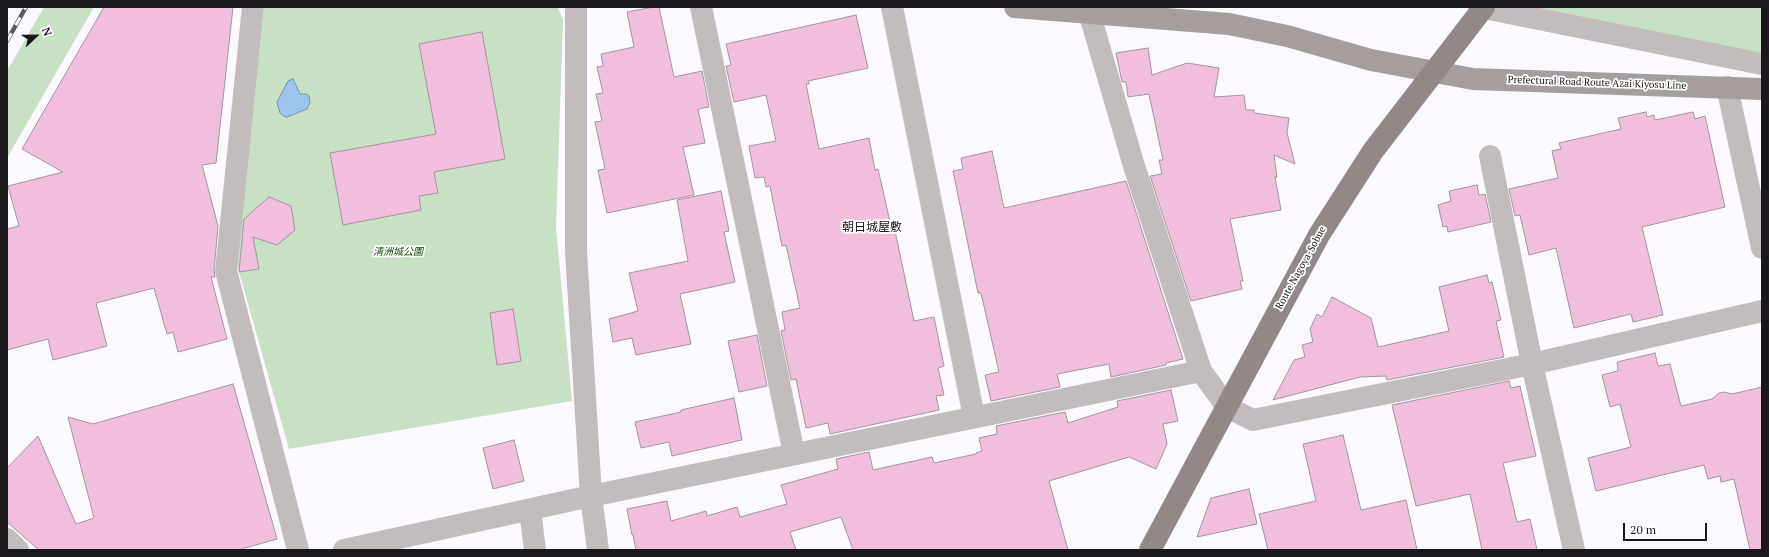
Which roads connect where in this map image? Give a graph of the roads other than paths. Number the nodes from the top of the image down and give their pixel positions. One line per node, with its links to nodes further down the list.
1 (253, 7): 25 (street)
2 (576, 7): 21 (street)
3 (701, 7): 20 (street)
4 (892, 7): 19 (street)
5 (1015, 7): 8 (street, Prefectural Road Route Azai Kiyosu Line)
6 (1479, 7): 9 (street)
7 (1484, 7): 10 (main road, Route Nagoya-Sobue)
8 (1089, 12): 10 (street, Prefectural Road Route Azai Kiyosu Line); 17 (street)
9 (1762, 64)
10 (1433, 72): 11 (street, Prefectural Road Route Azai Kiyosu Line); 18 (main road, Route Nagoya-Sobue)
11 (1726, 87): 12 (street, Prefectural Road Route Azai Kiyosu Line); 14 (street)
12 (1762, 89)
13 (1490, 156): 16 (street)
14 (1762, 248)
15 (1762, 311): 16 (street)
16 (1532, 364): 18 (street); 30 (street)
17 (1201, 371): 18 (street); 19 (street)
18 (1227, 407): 29 (main road, Route Nagoya-Sobue)
19 (974, 417): 20 (street)
20 (794, 454): 21 (street)
21 (591, 496): 22 (street); 28 (street)
22 (530, 510): 26 (street); 27 (street)
23 (7, 539): 24 (street)
24 (18, 550)
25 (298, 550)
26 (344, 550)
27 (535, 550)
28 (598, 550)
29 (1150, 550)
30 (1574, 550)

